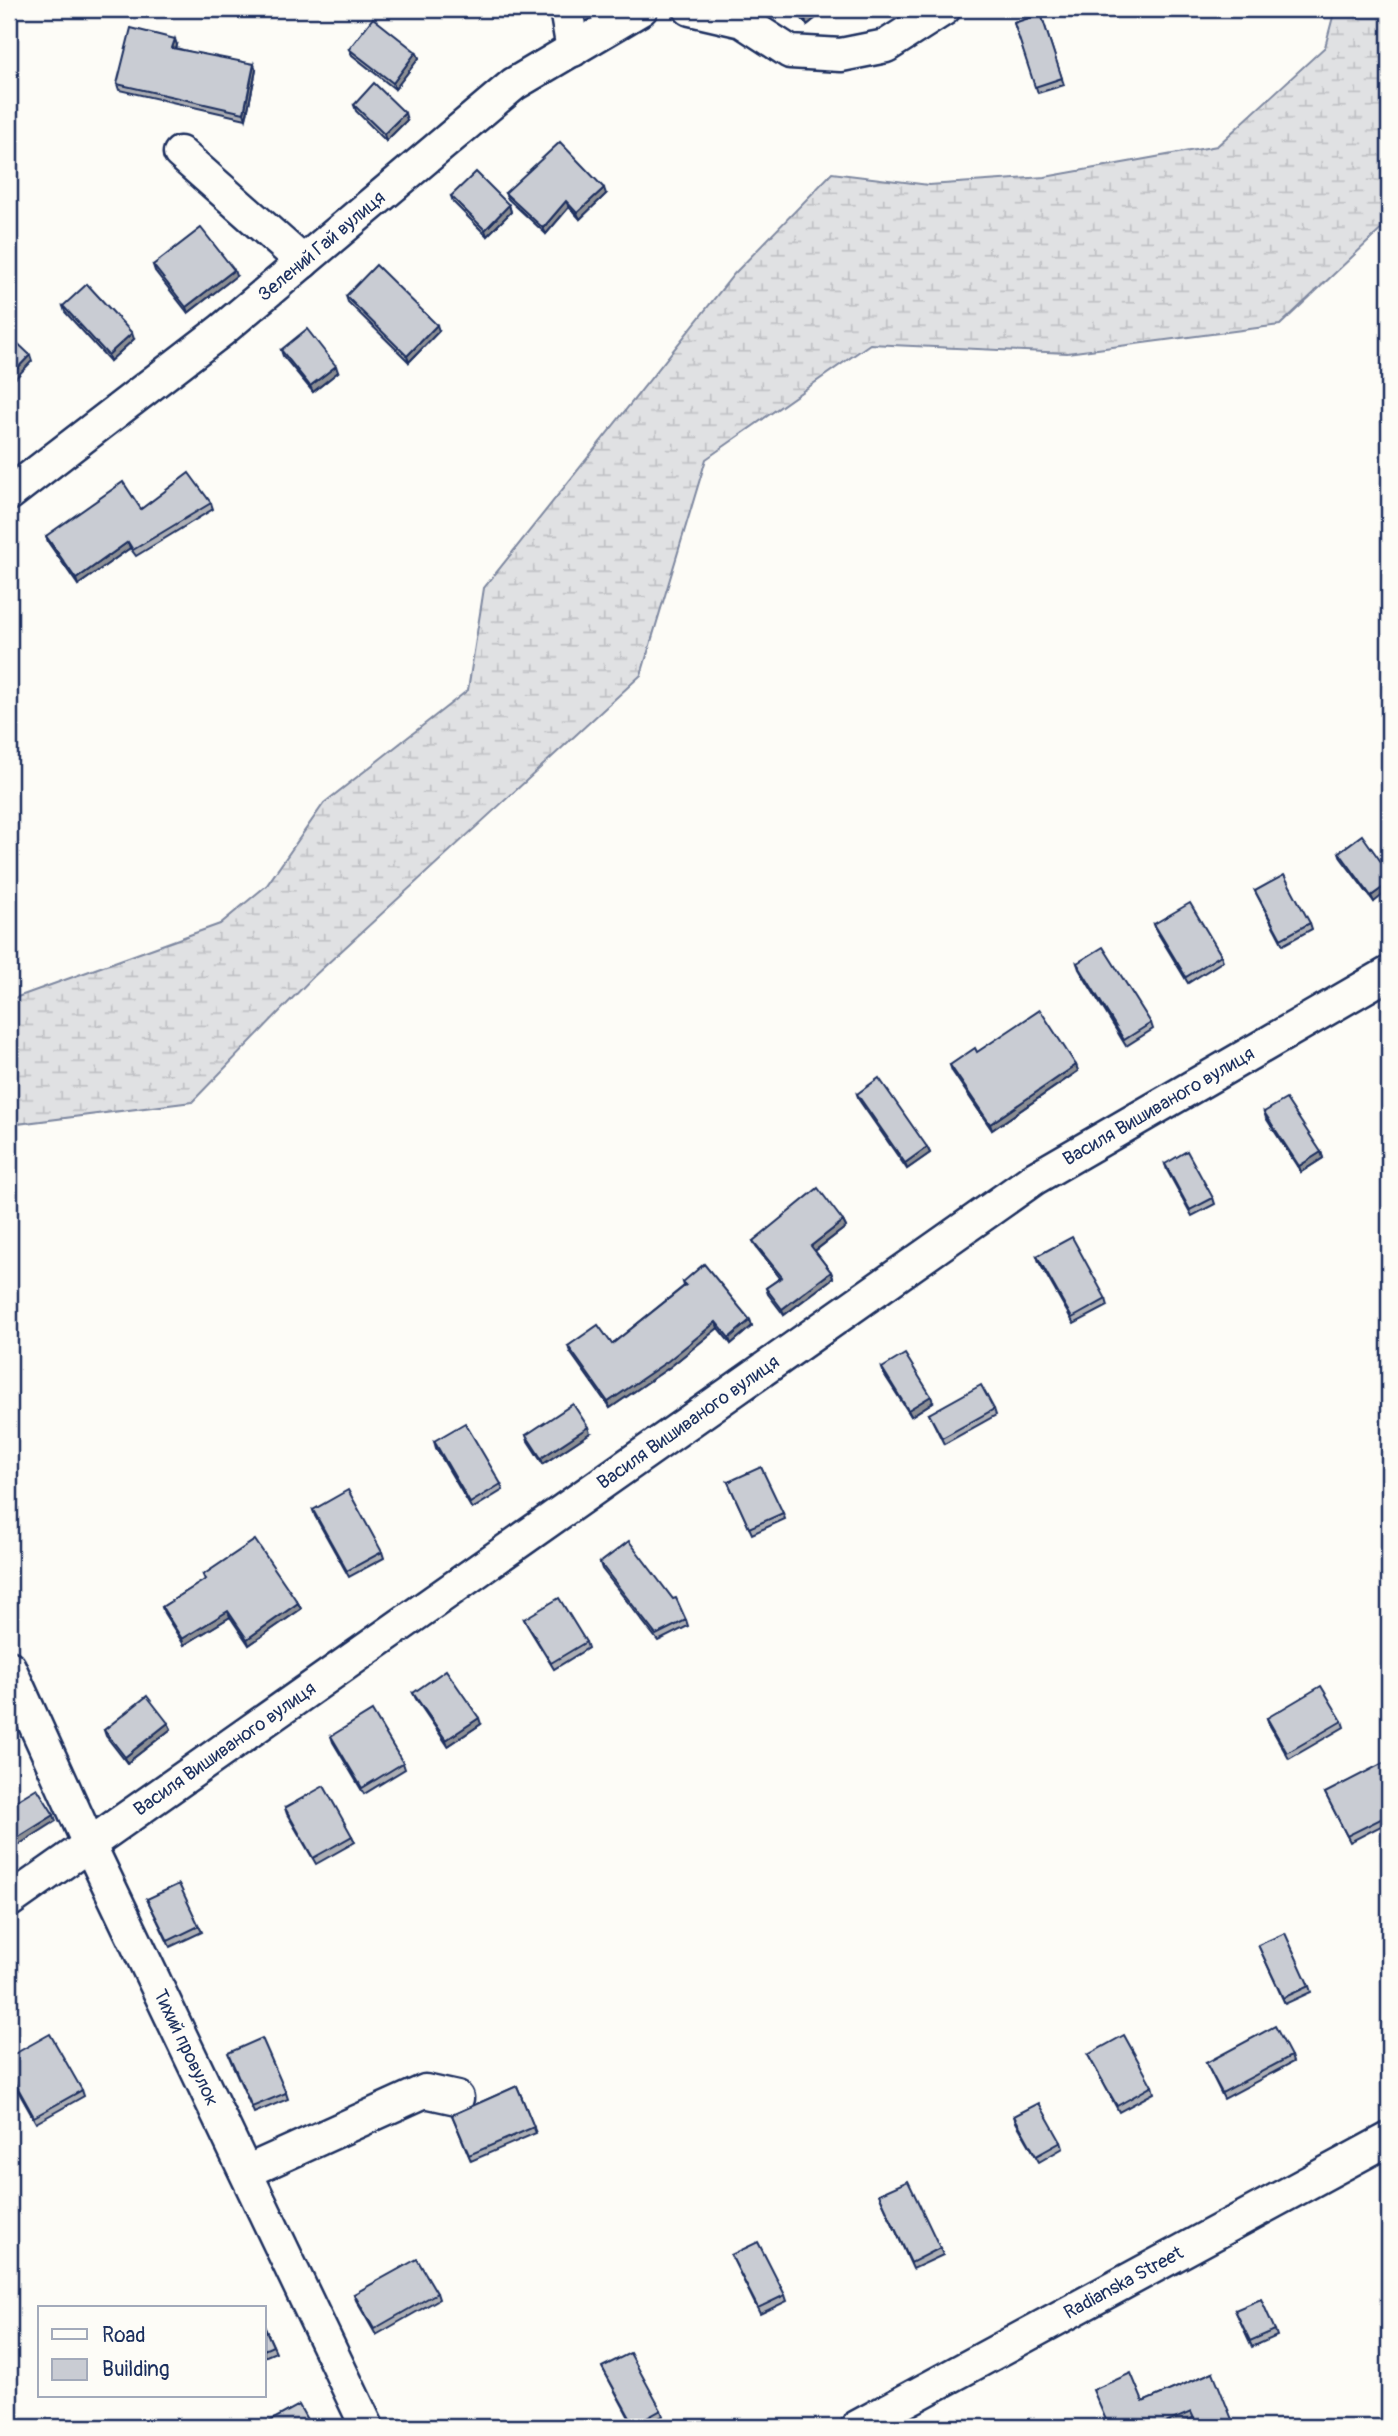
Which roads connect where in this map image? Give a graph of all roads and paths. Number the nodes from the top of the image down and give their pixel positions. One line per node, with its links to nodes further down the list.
1 (566, 9): 5 (street)
2 (641, 9): 5 (street, Зелений Гай вулиця)
3 (690, 9): 4 (street)
4 (944, 9)
5 (573, 50): 7 (street, Зелений Гай вулиця)
6 (180, 153): 7 (street)
7 (303, 262): 8 (street, Зелений Гай вулиця)
8 (9, 494)
9 (1389, 973): 11 (street, Василя Вишиваного вулиця)
10 (9, 1667): 11 (street, Тихий провулок)
11 (90, 1846): 12 (street, Василя Вишиваного вулиця); 15 (street, Тихий провулок)
12 (9, 1901)
13 (457, 2098): 15 (street)
14 (1389, 2139): 17 (street, Radianska Street)
15 (246, 2172): 16 (street, Тихий провулок)
16 (367, 2427)
17 (857, 2427)

